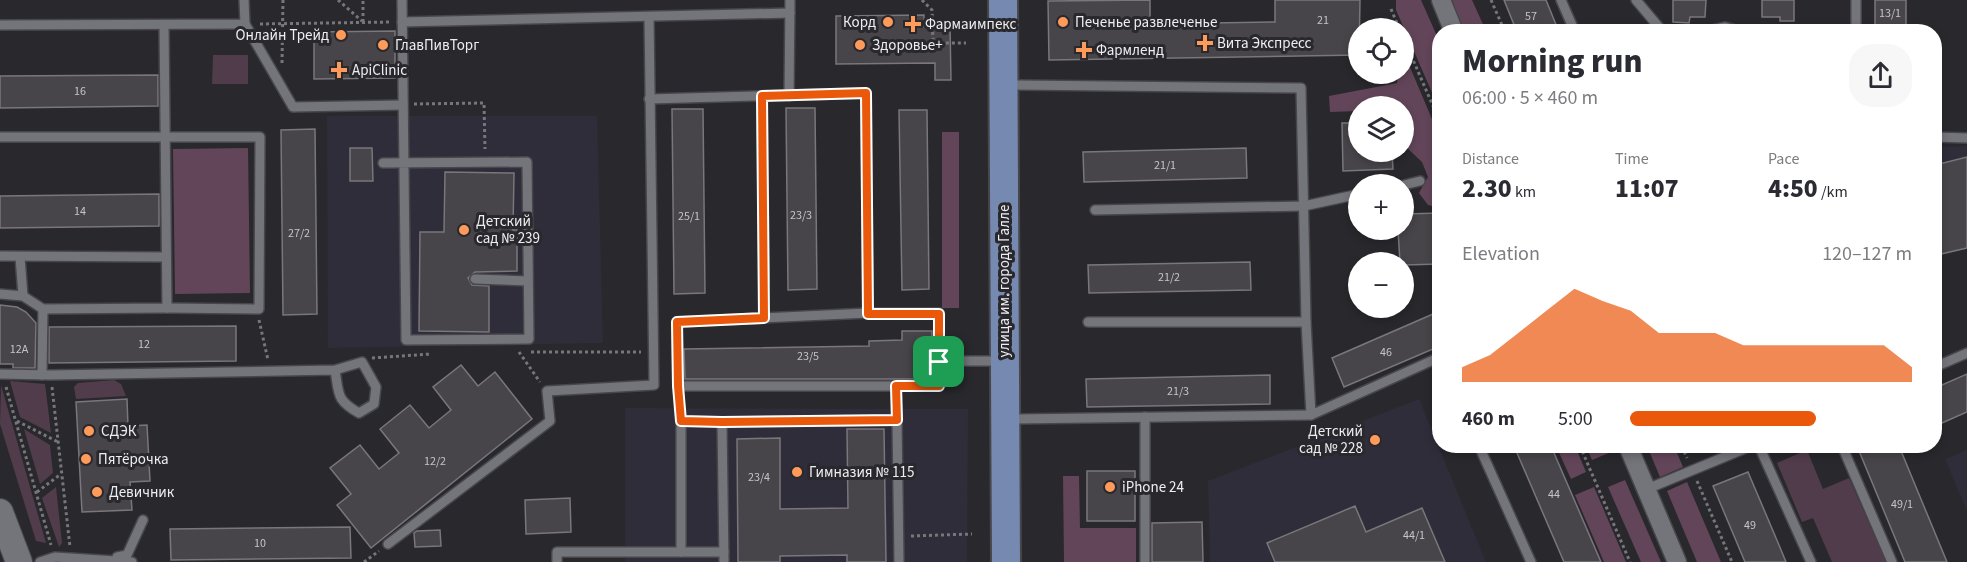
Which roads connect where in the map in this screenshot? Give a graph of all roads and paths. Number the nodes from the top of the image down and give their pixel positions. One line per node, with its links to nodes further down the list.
1 (244, 0): 20 (lane)
2 (283, 0): 21 (path)
3 (338, 0): 18 (path)
4 (363, 0): 18 (path)
5 (402, 0): 19 (lane)
6 (790, 0): 15 (lane)
7 (922, 0): 29 (path)
8 (1003, 0): 31 (main road, улица им. города Галле)
9 (1441, 0): 22 (street)
10 (1491, 0): 23 (path)
11 (1561, 0): 24 (lane)
12 (1636, 0): 25 (lane)
13 (1856, 0): 26 (lane)
14 (1391, 9): 17 (path)
15 (790, 13): 16 (lane); 34 (lane)
16 (649, 16): 19 (lane); 35 (lane)
17 (1395, 18)
18 (363, 22): 19 (path); 21 (path)
19 (402, 22): 37 (lane)
20 (245, 24): 21 (path); 28 (lane); 32 (lane)
21 (283, 24): 32 (path)
22 (1452, 24)
23 (1502, 24)
24 (1572, 24)
25 (1656, 24)
26 (1856, 24)
27 (0, 25): 28 (lane)
28 (164, 25): 38 (lane)
29 (966, 43)
30 (1414, 62): 36 (path)
31 (1004, 85): 48 (lane); 68 (main road, улица им. города Галле)
32 (282, 92): 37 (lane)
33 (762, 96): 34 (lane); 35 (lane); 55 (lane)
34 (789, 96): 60 (lane)
35 (649, 99): 76 (lane)
36 (1432, 104)
37 (403, 105): 43 (lane); 44 (path)
38 (165, 136): 39 (lane); 52 (lane); 58 (lane)
39 (0, 137)
40 (1942, 137): 41 (lane)
41 (1967, 138)
42 (383, 163): 43 (lane)
43 (404, 163): 44 (lane); 54 (lane)
44 (486, 163): 54 (lane)
45 (1420, 181): 46 (lane)
46 (1414, 182)
47 (1348, 196): 48 (lane)
48 (1304, 206): 49 (lane); 63 (lane)
49 (1095, 210)
50 (0, 255): 51 (lane)
51 (20, 257): 52 (lane); 57 (lane)
52 (166, 257): 58 (lane)
53 (475, 279): 54 (lane)
54 (528, 281)
55 (764, 281): 61 (path)
56 (0, 294): 57 (lane)
57 (22, 296): 59 (lane)
58 (167, 308): 59 (lane)
59 (43, 309): 74 (lane)
60 (868, 314): 61 (lane); 70 (lane)
61 (764, 318): 75 (lane)
62 (1088, 322): 63 (lane)
63 (1306, 322): 77 (lane)
64 (260, 324): 67 (path)
65 (519, 352): 76 (path)
66 (1967, 353): 71 (lane)
67 (267, 355)
68 (1004, 361): 70 (lane); 79 (main road, улица им. города Галле)
69 (1432, 361): 77 (lane)
70 (939, 362): 75 (lane)
71 (1942, 365)
72 (335, 370): 72 (lane); 74 (lane)
73 (1, 374): 74 (lane); 81 (path)
74 (46, 375): 83 (path)
75 (896, 386): 80 (lane)
76 (547, 391): 99 (lane)
77 (1311, 414): 78 (lane)
78 (1146, 417): 79 (lane); 113 (lane)
79 (1005, 419): 112 (main road, улица им. города Галле)
80 (897, 420): 82 (lane); 98 (lane)
81 (16, 421): 83 (path); 94 (path)
82 (722, 422): 100 (lane); 101 (lane)
83 (58, 442): 92 (path)
84 (1482, 453): 114 (lane)
85 (1583, 453): 115 (path)
86 (1631, 453): 93 (street)
87 (1685, 453): 91 (path)
88 (1734, 453): 91 (lane)
89 (1762, 453): 118 (lane)
90 (1845, 453): 119 (lane)
91 (1692, 470): 93 (lane); 117 (path)
92 (61, 474): 94 (path); 103 (path)
93 (1647, 489): 116 (street)
94 (37, 492): 102 (path)
95 (0, 512): 105 (street)
96 (143, 520): 104 (lane)
97 (972, 534): 98 (path)
98 (898, 536): 111 (lane)
99 (388, 544): 108 (path)
100 (681, 552): 101 (lane); 109 (lane)
101 (724, 552): 110 (lane)
102 (55, 557): 103 (lane); 106 (lane)
103 (71, 558): 104 (lane)
104 (106, 560): 107 (lane)
105 (19, 562)
106 (40, 562)
107 (132, 562)
108 (364, 562)
109 (557, 562)
110 (724, 562)
111 (899, 562)
112 (1006, 562)
113 (1145, 562)
114 (1531, 562)
115 (1630, 562)
116 (1677, 562)
117 (1732, 562)
118 (1811, 562)
119 (1892, 562)

